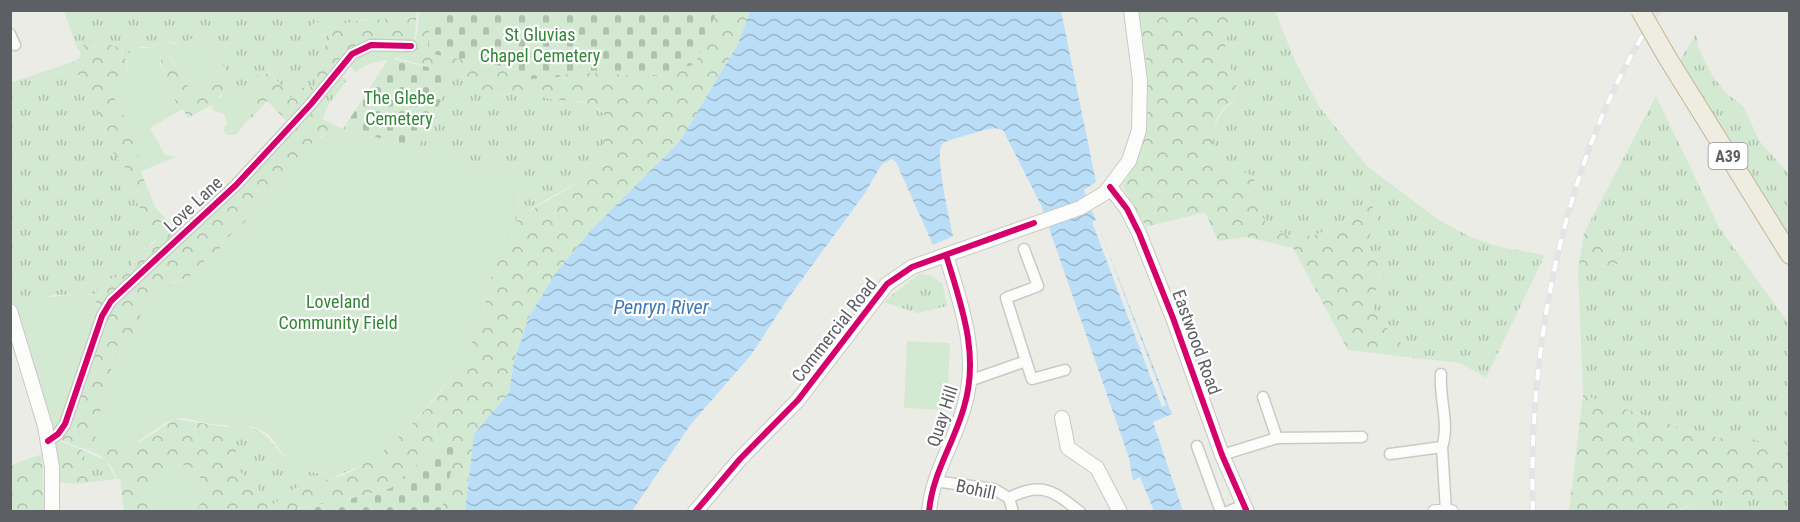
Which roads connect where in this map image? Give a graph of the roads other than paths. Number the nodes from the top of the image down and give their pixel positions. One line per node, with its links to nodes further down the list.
1 (1131, 10): 6 (street, Commercial Road)
2 (1640, 10): 9 (highway, A39, bridge)
3 (10, 34): 4 (street)
4 (15, 45)
5 (411, 46): 19 (street, Love Lane)
6 (1110, 187): 8 (street, Commercial Road); 23 (street, Eastwood Road)
7 (1024, 249): 11 (street)
8 (946, 255): 14 (street, Quay Hill); 29 (street, Commercial Road)
9 (1790, 255)
10 (10, 311): 19 (street)
11 (1026, 361): 12 (street); 14 (street)
12 (1065, 370)
13 (1441, 374): 21 (street)
14 (969, 381): 24 (street, Quay Hill)
15 (1263, 397): 18 (street)
16 (1062, 418): 33 (street)
17 (1362, 437): 18 (street)
18 (1278, 438): 23 (street)
19 (48, 441): 28 (street)
20 (1197, 446): 34 (street)
21 (1442, 447): 22 (street); 27 (street)
22 (1390, 454)
23 (1222, 455): 26 (street, Eastwood Road)
24 (934, 481): 25 (street, Bohill); 30 (street, Quay Hill)
25 (1010, 498): 31 (street); 32 (street, Bohill)
26 (1246, 508): 35 (street)
27 (1446, 511): 36 (street); 37 (street)
28 (52, 512)
29 (695, 512)
30 (929, 512)
31 (1013, 512)
32 (1080, 512)
33 (1120, 512)
34 (1221, 512)
35 (1227, 512)
36 (1435, 512)
37 (1451, 512)

